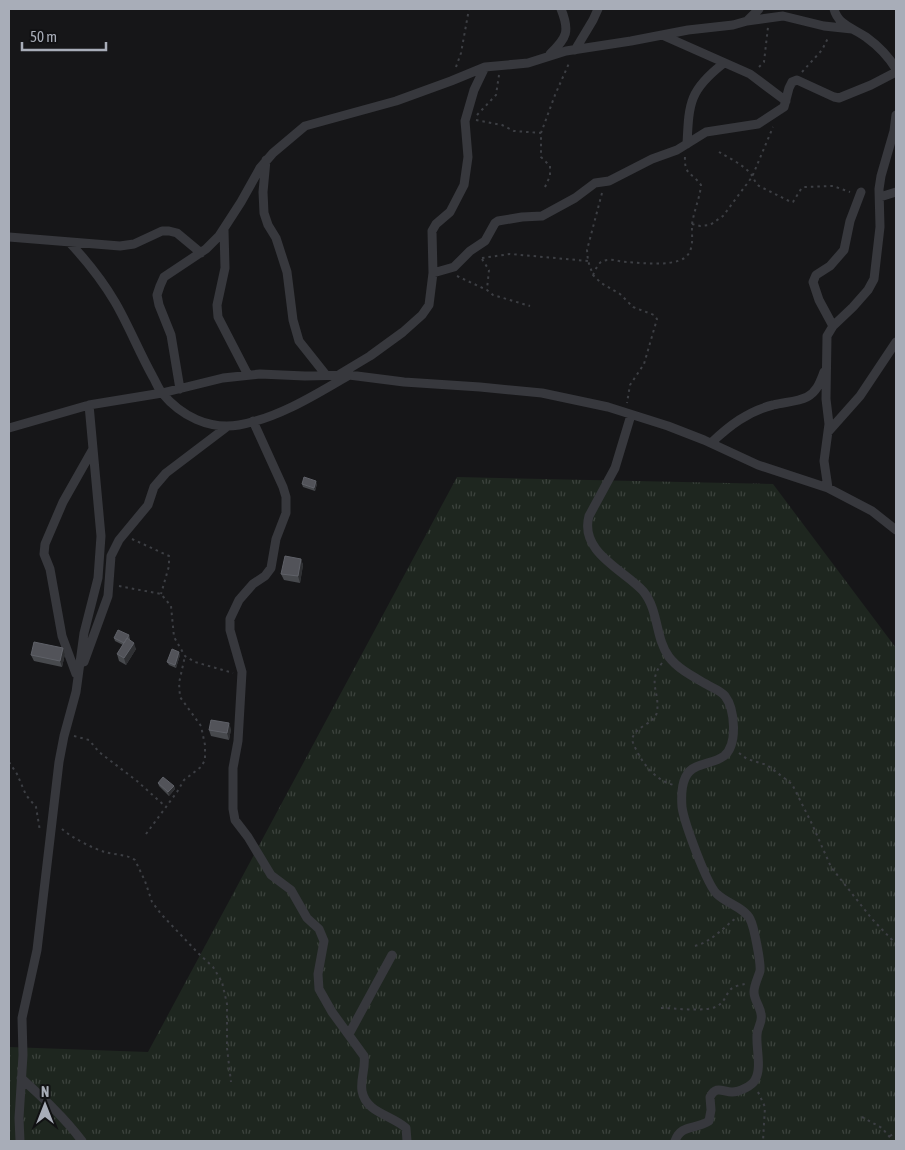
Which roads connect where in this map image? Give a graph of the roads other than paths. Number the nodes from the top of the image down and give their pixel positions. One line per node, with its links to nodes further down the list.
1 (560, 9): 9 (street)
2 (598, 9): 8 (street)
3 (759, 9): 5 (street)
4 (834, 9): 6 (street)
5 (747, 21): 6 (street); 7 (street)
6 (852, 29): 12 (street)
7 (661, 35): 8 (street); 10 (street)
8 (575, 50): 9 (street)
9 (548, 56): 11 (street)
10 (724, 63): 13 (street); 15 (street)
11 (485, 67): 16 (street); 24 (street)
12 (896, 69): 13 (street)
13 (786, 101): 15 (street)
14 (896, 115): 19 (street)
15 (687, 144): 24 (street)
16 (266, 160): 20 (street); 29 (street)
17 (861, 192): 25 (street)
18 (896, 192): 19 (street)
19 (880, 197): 25 (street)
20 (224, 230): 23 (street); 28 (street)
21 (9, 236): 22 (street)
22 (69, 242): 23 (street); 33 (street)
23 (200, 253): 32 (street)
24 (433, 273): 30 (street)
25 (833, 326): 27 (street)
26 (896, 342): 39 (street)
27 (826, 369): 39 (street); 40 (street)
28 (248, 375): 29 (street); 32 (street)
29 (326, 375): 30 (street)
30 (340, 375): 31 (street)
31 (349, 375): 35 (street); 36 (street)
32 (180, 389): 33 (street)
33 (162, 393): 34 (street); 37 (street)
34 (89, 406): 38 (street); 41 (street)
35 (629, 414): 40 (street); 52 (street)
36 (253, 421): 37 (street); 47 (street)
37 (228, 426): 45 (street)
38 (9, 428)
39 (828, 432): 42 (street)
40 (711, 443): 42 (street)
41 (93, 449): 44 (street); 44 (street)
42 (828, 488): 43 (street)
43 (896, 530)
44 (78, 678): 45 (street)
45 (76, 692): 48 (street)
46 (392, 955): 47 (street)
47 (349, 1034): 51 (street)
48 (21, 1078): 49 (street); 50 (street)
49 (20, 1141)
50 (82, 1141)
51 (406, 1141)
52 (674, 1141)

